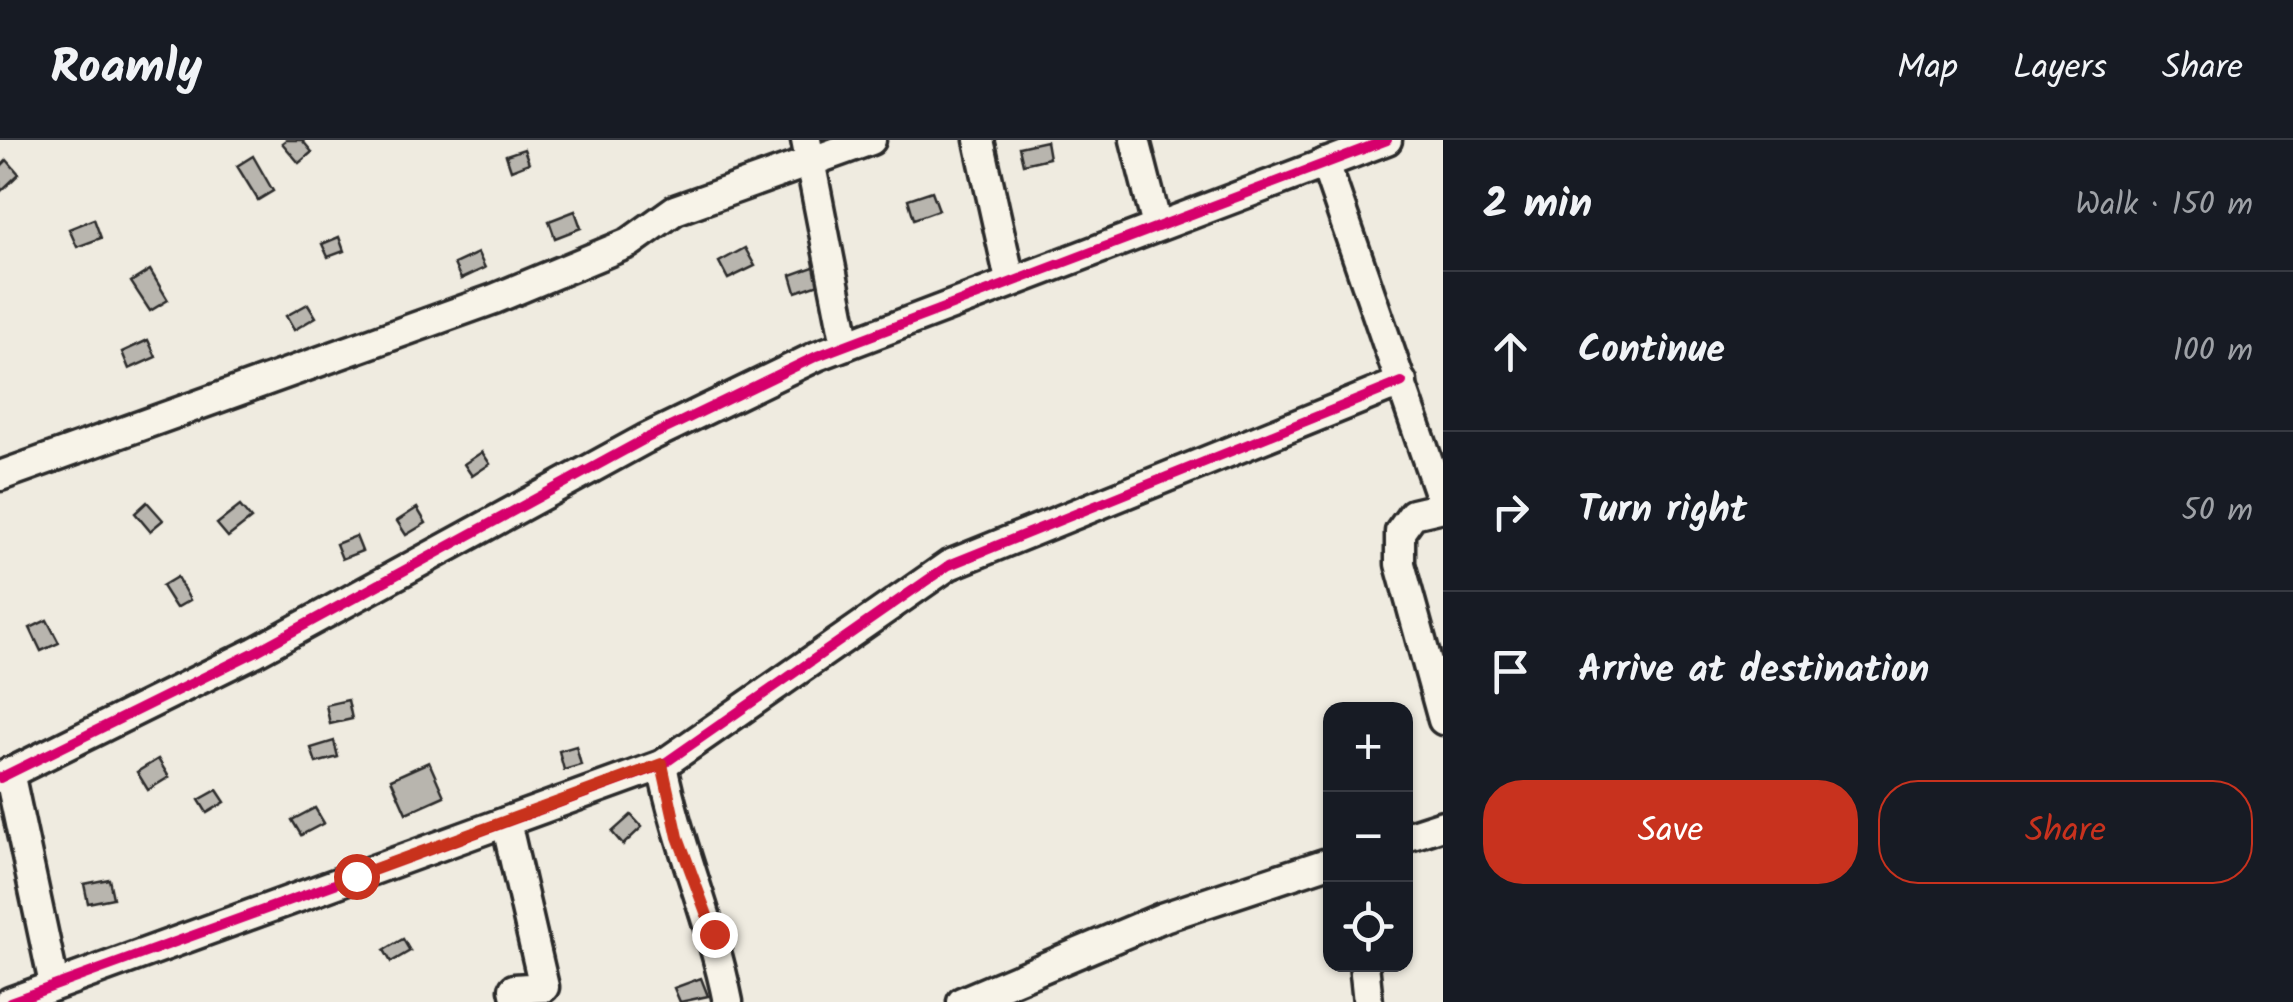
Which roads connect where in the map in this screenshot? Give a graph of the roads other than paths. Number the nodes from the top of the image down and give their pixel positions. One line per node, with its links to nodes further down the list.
1 (870, 140): 5 (street)
2 (979, 140): 8 (street)
3 (1135, 140): 7 (street)
4 (1387, 140): 6 (street)
5 (808, 150): 9 (street); 11 (street)
6 (1325, 163): 7 (street); 10 (street)
7 (1157, 226): 8 (street)
8 (1010, 280): 9 (street)
9 (846, 345): 16 (street)
10 (1402, 382): 12 (street); 15 (street)
11 (0, 476)
12 (1443, 506): 13 (street)
13 (1439, 689): 14 (street)
14 (1443, 720)
15 (662, 764): 17 (street); 25 (street)
16 (4, 775): 22 (street)
17 (506, 822): 22 (street); 24 (street)
18 (1443, 825): 19 (street)
19 (1413, 836)
20 (1323, 864): 26 (street)
21 (1365, 972): 27 (street)
22 (54, 984): 23 (street)
23 (10, 1002)
24 (518, 1002)
25 (728, 1002)
26 (962, 1002)
27 (1368, 1002)

